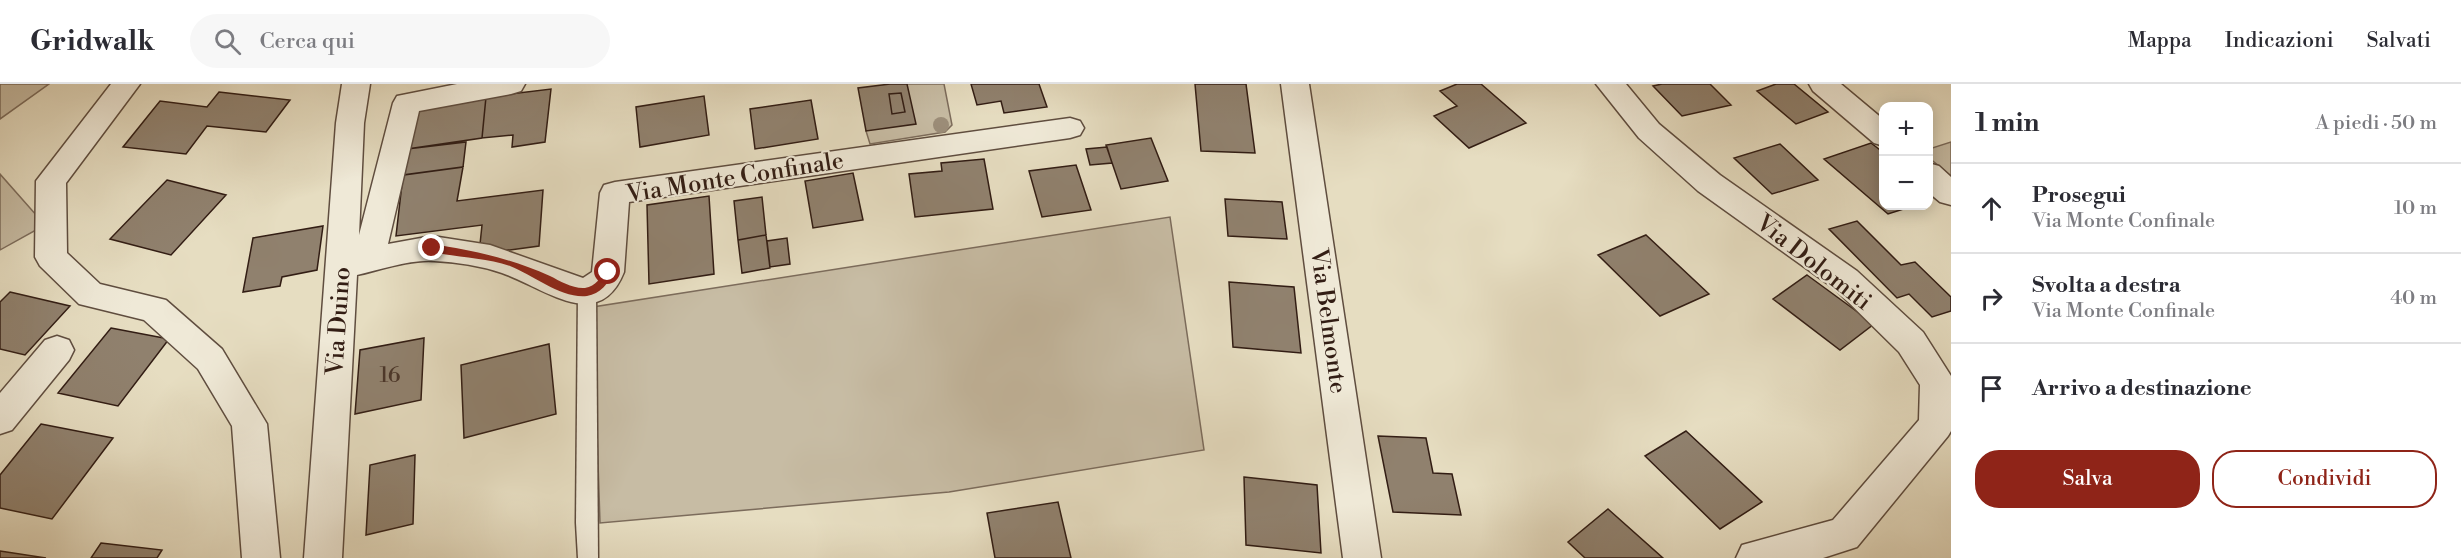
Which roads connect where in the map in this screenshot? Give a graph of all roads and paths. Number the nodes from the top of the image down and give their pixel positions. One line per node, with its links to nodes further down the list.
1 (126, 84): 15 (street)
2 (356, 84): 11 (street, Via Duino)
3 (511, 84): 11 (street)
4 (1295, 84): 18 (street, Via Belmonte)
5 (1610, 84): 19 (street, Via Dolomiti)
6 (1823, 84): 8 (street)
7 (1070, 128): 12 (street, Via Monte Confinale)
8 (1879, 132)
9 (1933, 178): 10 (street)
10 (1951, 194)
11 (355, 262): 12 (street); 16 (street, Via Duino)
12 (587, 292): 17 (lane)
13 (57, 350): 14 (street)
14 (0, 419)
15 (261, 558)
16 (323, 558)
17 (588, 558)
18 (1362, 558)
19 (1755, 558)

